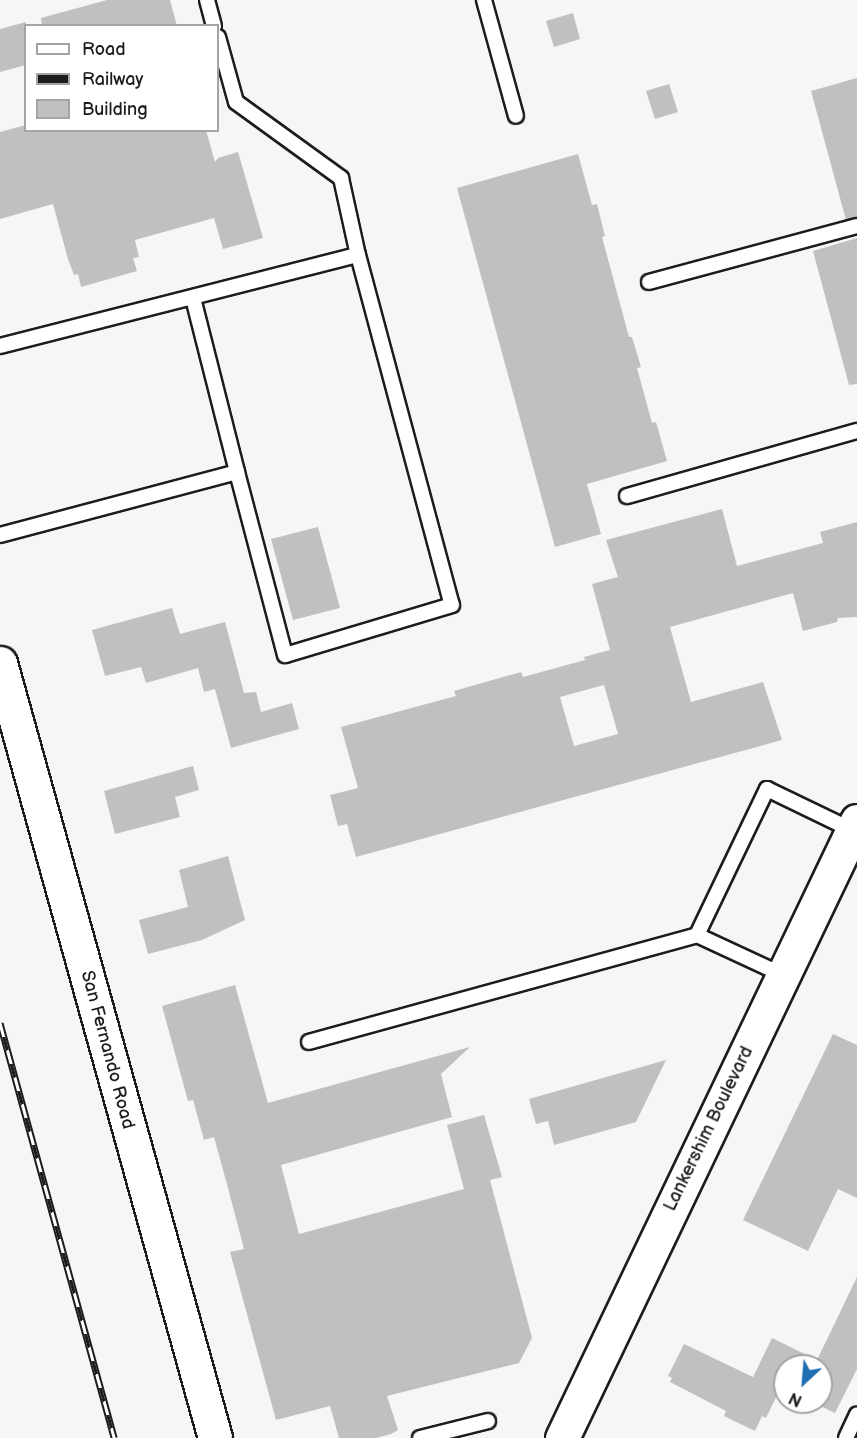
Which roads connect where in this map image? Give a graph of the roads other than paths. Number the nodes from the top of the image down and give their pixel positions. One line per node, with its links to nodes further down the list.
1 (207, 0): 3 (lane)
2 (484, 0): 5 (lane)
3 (213, 24)
4 (219, 41): 7 (lane)
5 (516, 116)
6 (857, 226): 8 (lane)
7 (358, 255): 9 (lane); 12 (lane)
8 (649, 282)
9 (193, 298): 10 (lane); 12 (lane)
10 (0, 346)
11 (857, 431): 13 (lane)
12 (237, 472): 14 (lane)
13 (627, 496)
14 (0, 536)
15 (0, 663): 22 (main road, San Fernando Road)
16 (855, 825): 17 (lane); 18 (main road, Lankershim Boulevard)
17 (697, 935): 18 (lane); 19 (lane)
18 (783, 975): 24 (main road, Lankershim Boulevard)
19 (309, 1042)
20 (857, 1414): 25 (lane)
21 (488, 1421): 23 (lane)
22 (214, 1438)
23 (420, 1438)
24 (562, 1438)
25 (846, 1438)

